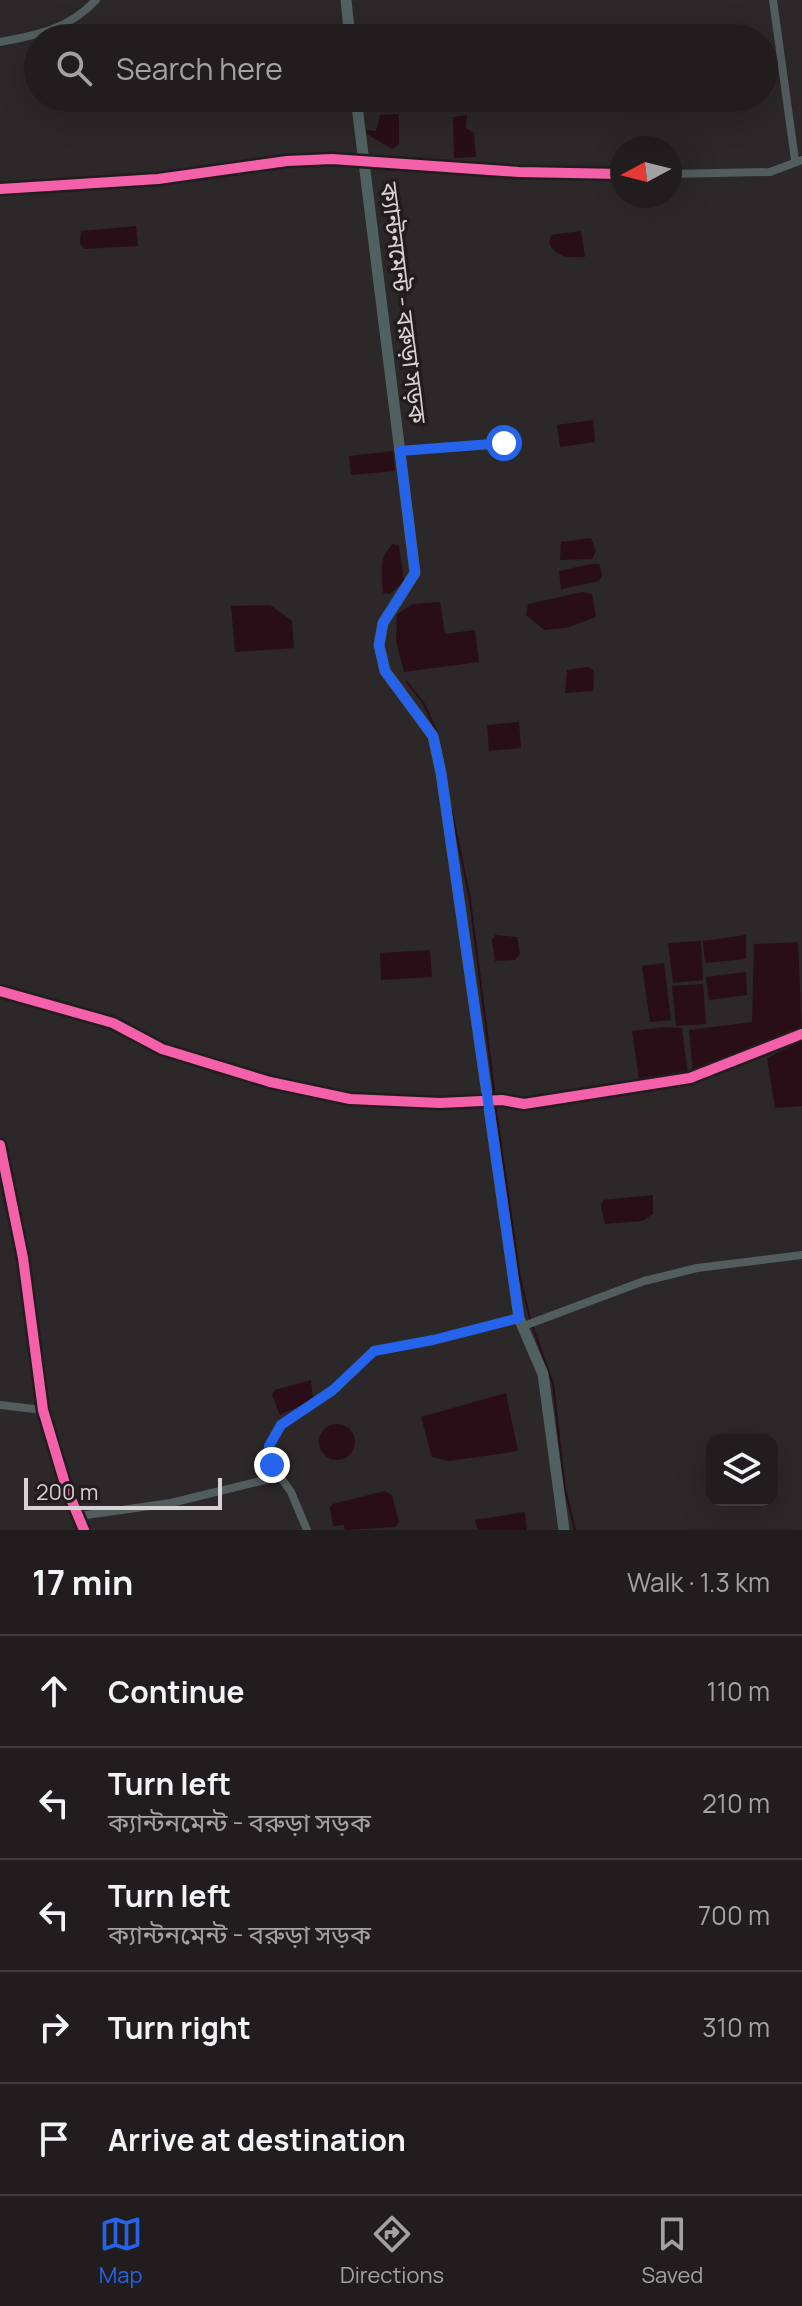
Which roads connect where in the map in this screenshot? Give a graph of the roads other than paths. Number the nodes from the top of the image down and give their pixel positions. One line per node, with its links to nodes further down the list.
1 (96, 0): 4 (street)
2 (346, 0): 5 (main road)
3 (773, 0): 6 (street)
4 (66, 24)
5 (349, 24)
6 (777, 24)
7 (778, 32): 12 (street)
8 (24, 37): 9 (street)
9 (0, 42)
10 (357, 112): 11 (main road, ক্যান্টনমেন্ট - বরুড়া সড়ক)
11 (362, 159): 13 (street); 15 (street); 17 (main road, ক্যান্টনমেন্ট - বরুড়া সড়ক)
12 (798, 160): 14 (street)
13 (610, 174)
14 (682, 174)
15 (0, 189)
16 (504, 443): 17 (street)
17 (400, 451): 20 (main road, ক্যান্টনমেন্ট - বরুড়া সড়ক)
18 (0, 991): 20 (street)
19 (802, 1034): 20 (street)
20 (488, 1100): 23 (main road, ক্যান্টনমেন্ট - বরুড়া সড়ক)
21 (0, 1145): 25 (street)
22 (802, 1255): 23 (street)
23 (520, 1323): 26 (street); 30 (main road, ক্যান্টনমেন্ট - বরুড়া সড়ক)
24 (0, 1405): 25 (street)
25 (43, 1410): 27 (street)
26 (277, 1477): 27 (street); 29 (street)
27 (79, 1516): 28 (street)
28 (84, 1530)
29 (307, 1530)
30 (564, 1530)

